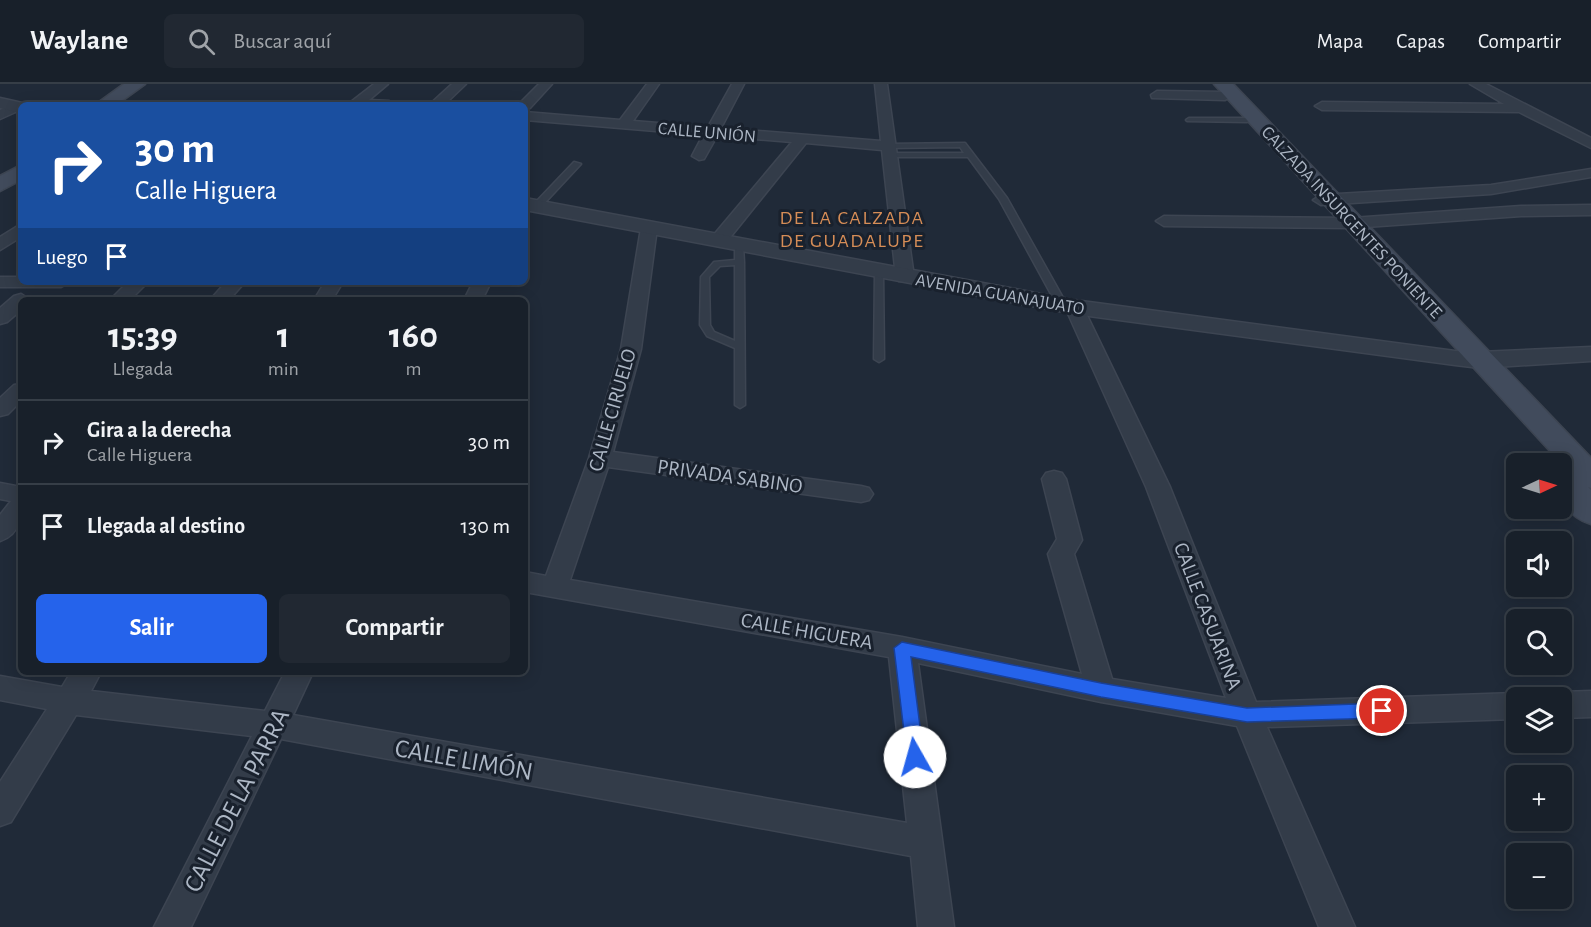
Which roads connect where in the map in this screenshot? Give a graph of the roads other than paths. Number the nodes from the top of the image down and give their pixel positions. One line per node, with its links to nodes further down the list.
1 (150, 84): 11 (main road)
2 (382, 84): 12 (street)
3 (460, 84): 13 (street)
4 (546, 84): 14 (street)
5 (653, 84): 22 (street)
6 (738, 84): 23 (street)
7 (881, 84): 26 (street)
8 (1476, 84): 17 (street)
9 (1221, 88): 10 (street); 21 (main road, CALZADA INSURGENTES PONIENTE); 34 (main road, CALZADA INSURGENTES PONIENTE)
10 (1157, 95)
11 (129, 98)
12 (359, 102)
13 (439, 102)
14 (528, 102)
15 (12, 106): 18 (street)
16 (1322, 106): 17 (street)
17 (1522, 108): 25 (street)
18 (0, 115)
19 (528, 116): 22 (street, CALLE UNIÓN)
20 (1189, 120): 21 (lane)
21 (1247, 120): 34 (main road, CALZADA INSURGENTES PONIENTE)
22 (623, 125): 23 (street, CALLE UNIÓN)
23 (713, 133): 24 (street, CALLE UNIÓN); 27 (street)
24 (801, 141): 26 (street, CALLE UNIÓN); 42 (street)
25 (1591, 144)
26 (889, 151): 44 (street); 54 (lane)
27 (699, 156)
28 (18, 162): 32 (main road)
29 (577, 164): 35 (lane)
30 (18, 173): 33 (main road)
31 (1591, 173): 34 (street)
32 (0, 174)
33 (0, 185)
34 (1326, 199): 38 (main road, CALZADA INSURGENTES PONIENTE)
35 (531, 205): 39 (street, AVENIDA GUANAJUATO)
36 (1591, 210): 38 (street)
37 (1164, 221): 38 (street)
38 (1348, 222): 59 (main road, CALZADA INSURGENTES PONIENTE)
39 (649, 228): 42 (street, AVENIDA GUANAJUATO); 64 (street, CALLE CIRUELO)
40 (18, 231): 41 (street)
41 (0, 245)
42 (732, 250): 43 (street, AVENIDA GUANAJUATO); 56 (lane); 56 (lane)
43 (879, 272): 44 (street, AVENIDA GUANAJUATO); 58 (lane)
44 (905, 277): 54 (street, AVENIDA GUANAJUATO)
45 (0, 282): 46 (street)
46 (18, 282)
47 (39, 285): 50 (street)
48 (136, 285): 51 (street)
49 (233, 285): 52 (street)
50 (25, 297)
51 (122, 297)
52 (222, 297)
53 (18, 303): 55 (street)
54 (1068, 306): 59 (street, AVENIDA GUANAJUATO); 85 (street, CALLE CASUARINA)
55 (0, 318)
56 (740, 347): 61 (lane)
57 (1591, 354): 59 (street, AVENIDA GUANAJUATO)
58 (879, 359)
59 (1468, 359): 63 (main road); 65 (main road)
60 (18, 393): 62 (street)
61 (740, 405)
62 (0, 409)
63 (1540, 453)
64 (600, 458): 70 (street, PRIVADA SABINO); 75 (street, CALLE CIRUELO)
65 (1591, 477)
66 (1054, 479): 80 (street)
67 (1572, 490): 72 (main road)
68 (0, 491): 69 (street)
69 (18, 494)
70 (861, 494)
71 (18, 509): 73 (street)
72 (1591, 512)
73 (0, 532)
74 (528, 582): 75 (street, CALLE HIGUERA)
75 (555, 586): 76 (street, CALLE HIGUERA)
76 (902, 648): 80 (street, CALLE HIGUERA); 88 (street)
77 (85, 675): 81 (street)
78 (298, 675): 86 (street, CALLE DE LA PARRA)
79 (0, 688): 81 (street, CALLE LIMÓN)
80 (1101, 690): 85 (street, CALLE HIGUERA)
81 (69, 701): 86 (street, CALLE LIMÓN); 87 (street)
82 (1591, 704): 83 (street)
83 (1572, 705)
84 (1506, 706): 85 (street, CALLE HIGUERA)
85 (1247, 715): 91 (street, CALLE CASUARINA)
86 (274, 725): 88 (street, CALLE LIMÓN); 89 (street, CALLE DE LA PARRA)
87 (0, 811)
88 (926, 843): 90 (street)
89 (172, 927)
90 (936, 927)
91 (1337, 927)

